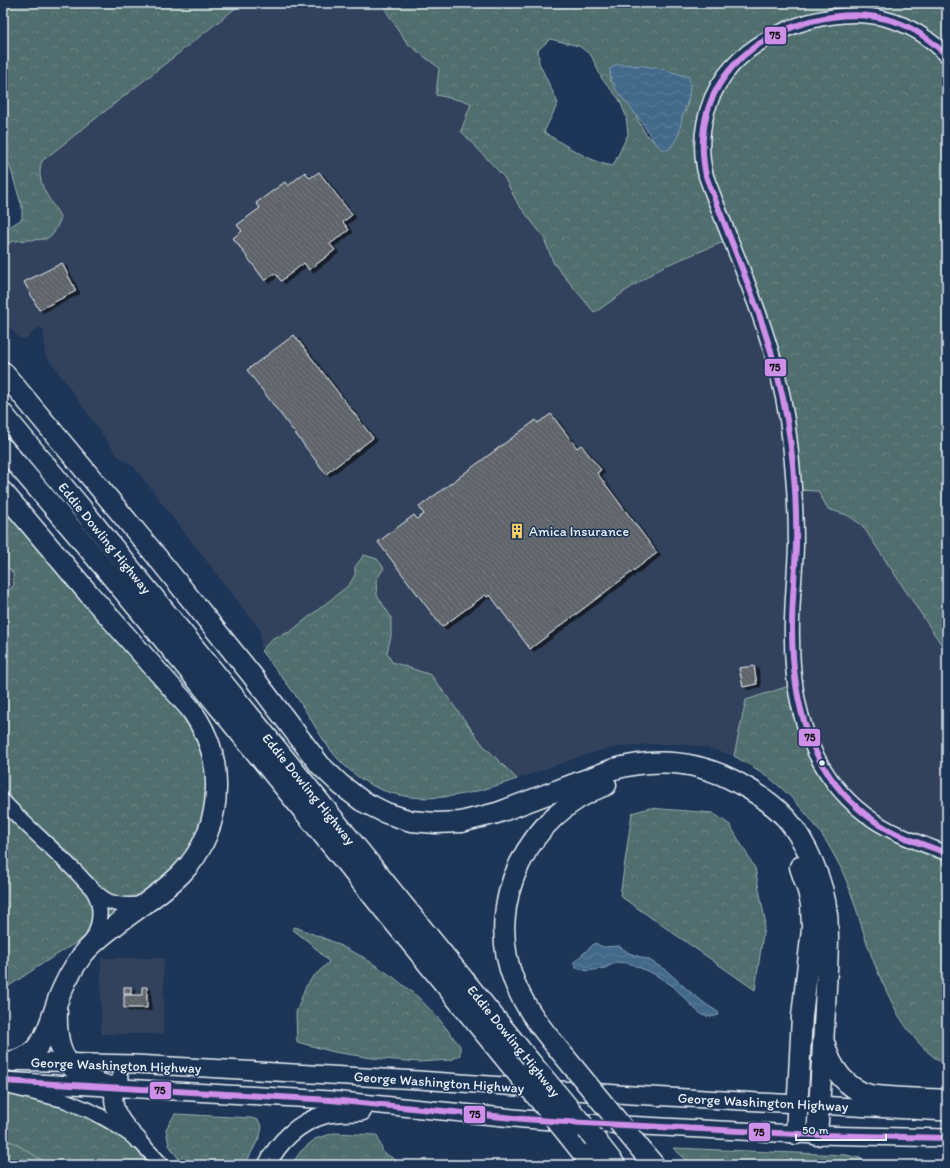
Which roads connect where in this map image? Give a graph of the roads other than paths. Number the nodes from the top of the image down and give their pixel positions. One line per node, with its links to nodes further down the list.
1 (947, 56): 10 (street)
2 (3, 372): 16 (highway)
3 (3, 383): 11 (highway)
4 (3, 414): 11 (highway, Eddie Dowling Highway)
5 (3, 448): 8 (highway, Eddie Dowling Highway)
6 (3, 480): 8 (highway)
7 (3, 492): 13 (highway)
8 (256, 752): 35 (highway, Eddie Dowling Highway, bridge)
9 (3, 801): 12 (street)
10 (947, 853)
11 (390, 889): 36 (highway, Eddie Dowling Highway, bridge)
12 (93, 890): 13 (street); 14 (street)
13 (145, 903): 14 (highway)
14 (87, 949): 15 (highway)
15 (59, 996): 17 (highway); 18 (highway)
16 (824, 1031): 23 (highway); 25 (highway)
17 (8, 1061): 18 (main road, George Washington Highway)
18 (68, 1062): 19 (main road, George Washington Highway); 22 (highway)
19 (135, 1064): 22 (main road); 24 (main road, George Washington Highway)
20 (3, 1081): 22 (main road, George Washington Highway)
21 (3, 1085): 31 (street)
22 (115, 1088): 27 (main road, George Washington Highway); 31 (main road)
23 (947, 1100)
24 (798, 1104): 25 (main road, George Washington Highway); 28 (highway); 32 (highway, bridge)
25 (819, 1105): 26 (main road, George Washington Highway); 29 (highway)
26 (947, 1112)
27 (460, 1113): 28 (main road, George Washington Highway); 34 (main road)
28 (796, 1134): 29 (main road, George Washington Highway)
29 (817, 1135): 30 (main road, George Washington Highway)
30 (947, 1138)
31 (138, 1140): 33 (street)
32 (648, 1158)
33 (162, 1165)
34 (267, 1165)
35 (592, 1165)
36 (615, 1165)

